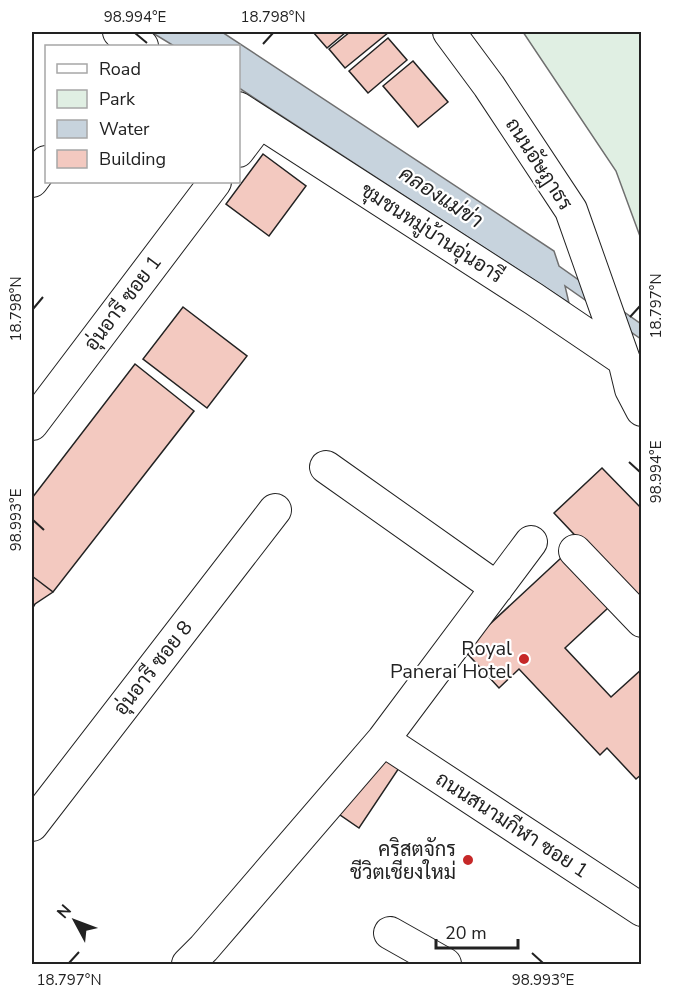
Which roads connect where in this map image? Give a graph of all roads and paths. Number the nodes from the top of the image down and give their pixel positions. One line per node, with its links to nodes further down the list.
1 (449, 32): 7 (street, ถนนอัษฎาธร)
2 (249, 115): 3 (street); 7 (street, ชุมชนหมู่บ้านอุ่นอารี)
3 (240, 144)
4 (45, 163): 5 (street)
5 (32, 181)
6 (214, 183): 9 (street, อุ่นอารี ซอย 1)
7 (624, 360): 8 (street, ถนนอัษฎาธร)
8 (642, 410)
9 (32, 424)
10 (326, 467): 14 (street)
11 (275, 510): 17 (street, อุ่นอารี ซอย 8)
12 (531, 542): 14 (street)
13 (575, 551): 15 (street)
14 (496, 588): 16 (street)
15 (642, 621)
16 (383, 740): 18 (street, ถนนสนามกีฬา ซอย 1); 20 (street)
17 (32, 825)
18 (642, 910)
19 (390, 933): 21 (street)
20 (188, 964)
21 (445, 964)

